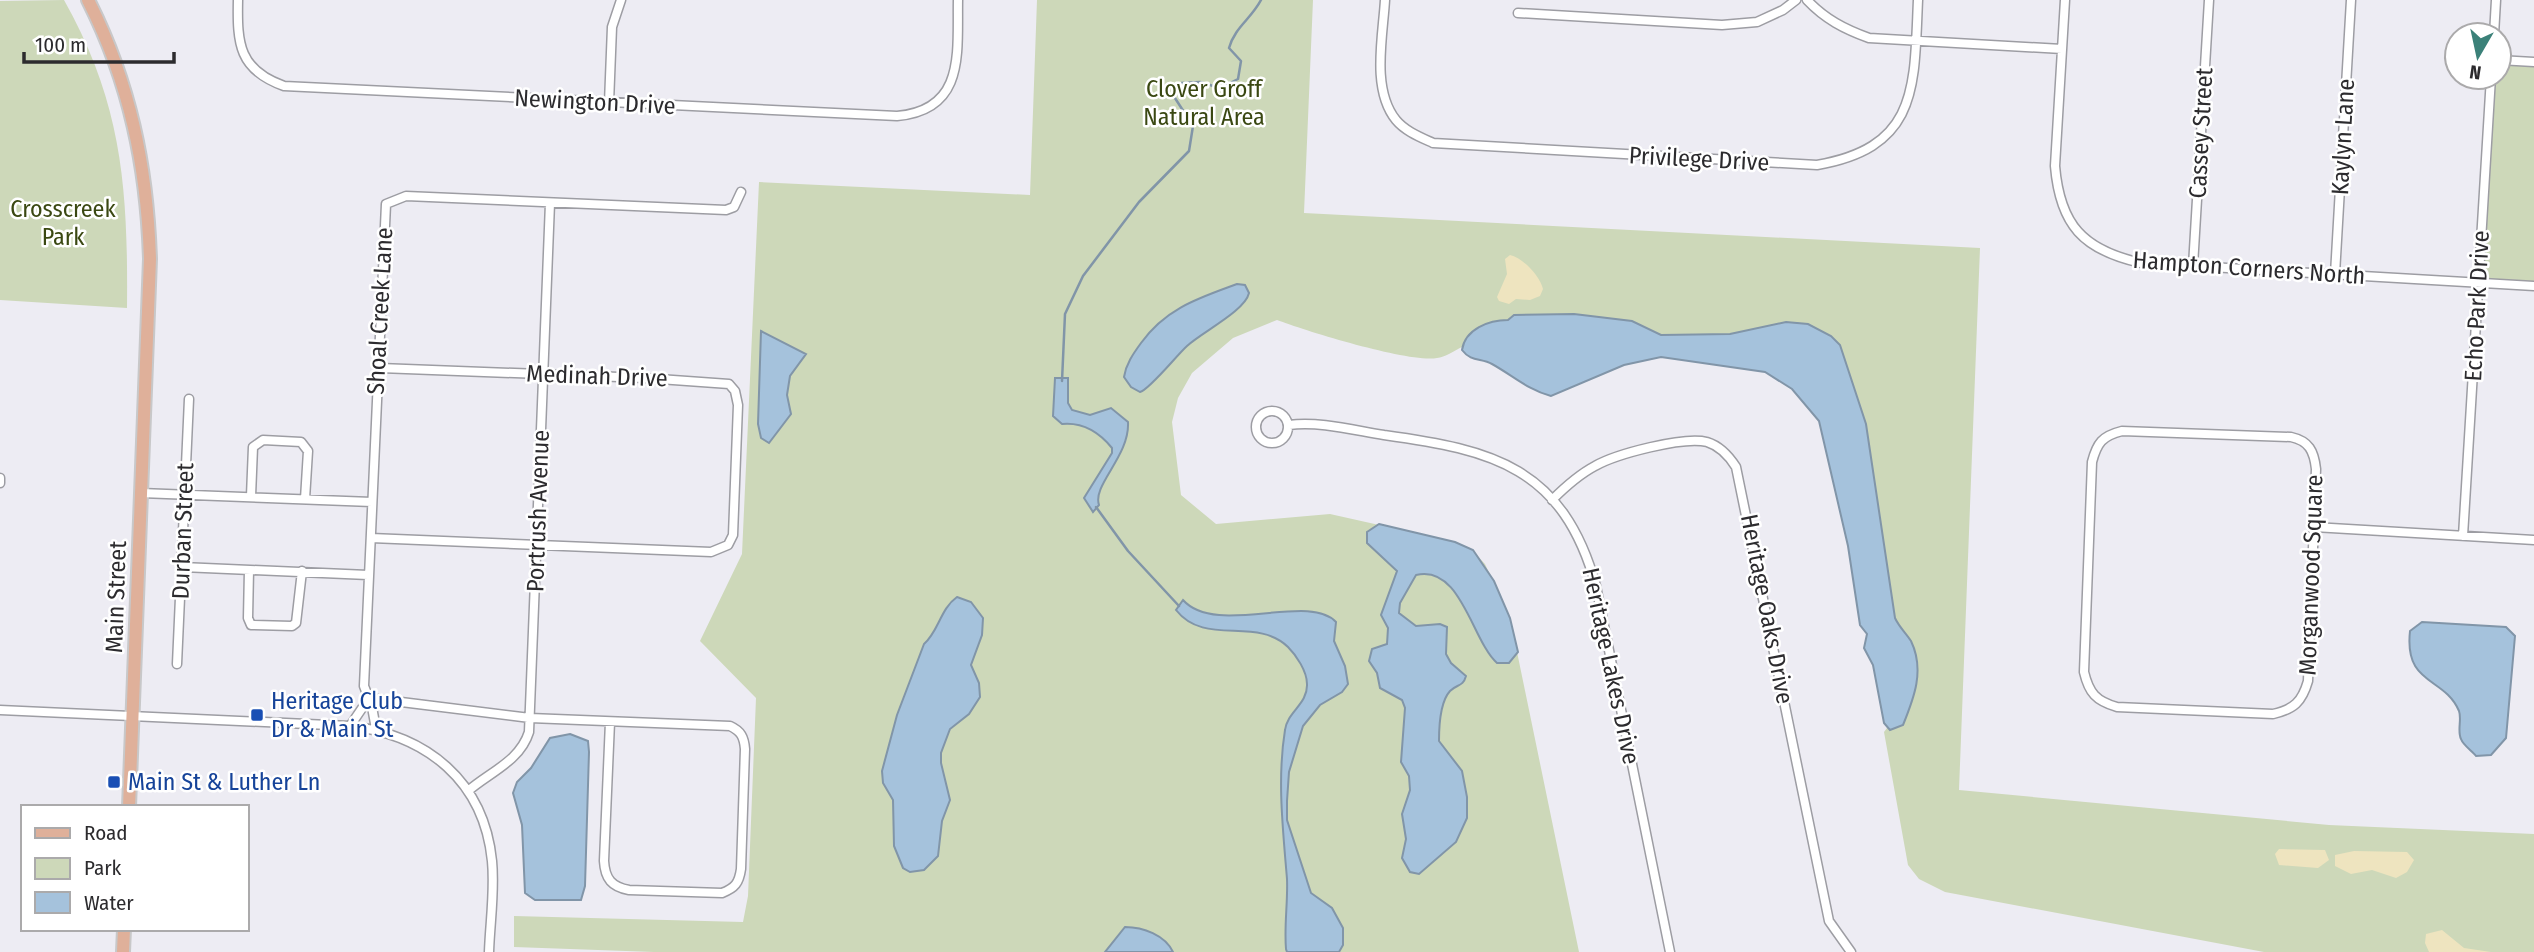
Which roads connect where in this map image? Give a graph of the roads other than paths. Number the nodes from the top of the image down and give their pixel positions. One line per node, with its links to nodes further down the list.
1 (88, 0): 31 (main road, Main Street)
2 (238, 0): 20 (street, Newington Drive)
3 (621, 0): 20 (street)
4 (958, 0): 20 (street, Newington Drive)
5 (1385, 0): 15 (street, Privilege Drive)
6 (1796, 0): 13 (street)
7 (1807, 0): 15 (street)
8 (1918, 0): 15 (street, Privilege Drive)
9 (2065, 0): 16 (street, Hampton Corners North)
10 (2209, 0): 23 (street, Cassey Street)
11 (2351, 0): 24 (street, Kaylyn Lane)
12 (2496, 0): 14 (street)
13 (1518, 13)
14 (2495, 21)
15 (1916, 43): 16 (street)
16 (2062, 49): 23 (street, Hampton Corners North)
17 (2513, 61): 18 (street)
18 (2534, 62)
19 (2490, 91): 25 (street, Echo Park Drive)
20 (609, 103)
21 (741, 192): 22 (street, Shoal Creek Lane)
22 (550, 203): 27 (street, Shoal Creek Lane); 28 (street, Portrush Avenue)
23 (2193, 266): 24 (street, Hampton Corners North)
24 (2335, 275): 25 (street, Hampton Corners North)
25 (2479, 283): 26 (street, Hampton Corners North); 38 (street, Echo Park Drive)
26 (2534, 286)
27 (380, 368): 28 (street, Medinah Drive); 36 (street, Shoal Creek Lane)
28 (544, 375): 41 (street, Portrush Avenue); 41 (street, Medinah Drive)
29 (189, 399): 32 (street, Durban Street)
30 (1289, 425): 30 (street, Heritage Lakes Drive); 35 (street, Heritage Lakes Drive)
31 (141, 493): 32 (street); 49 (main road, Main Street)
32 (184, 495): 33 (street); 42 (street, Durban Street)
33 (251, 496): 34 (street); 34 (street)
34 (305, 499): 36 (street)
35 (1552, 500): 59 (street, Heritage Lakes Drive); 60 (street, Heritage Oaks Drive)
36 (372, 502): 39 (street, Shoal Creek Lane)
37 (2314, 527): 37 (street, Morganwood Square); 38 (street)
38 (2463, 536): 40 (street)
39 (371, 538): 41 (street); 45 (street, Shoal Creek Lane)
40 (2534, 540)
41 (537, 545): 50 (street, Portrush Avenue)
42 (181, 567): 43 (street); 46 (street, Durban Street)
43 (249, 570): 44 (street); 44 (street)
44 (302, 571): 45 (street)
45 (368, 575): 47 (street, Shoal Creek Lane)
46 (177, 664)
47 (369, 698): 50 (street); 52 (street); 53 (street, Shoal Creek Lane)
48 (0, 710): 49 (street)
49 (132, 718): 52 (street); 55 (main road, Main Street)
50 (530, 718): 51 (street); 54 (street, Portrush Avenue)
51 (610, 722): 51 (street)
52 (350, 726): 53 (street)
53 (376, 729): 54 (street)
54 (468, 791): 58 (street)
55 (129, 805)
56 (124, 931): 57 (main road)
57 (123, 952)
58 (489, 952)
59 (1670, 952)
60 (1851, 952)

